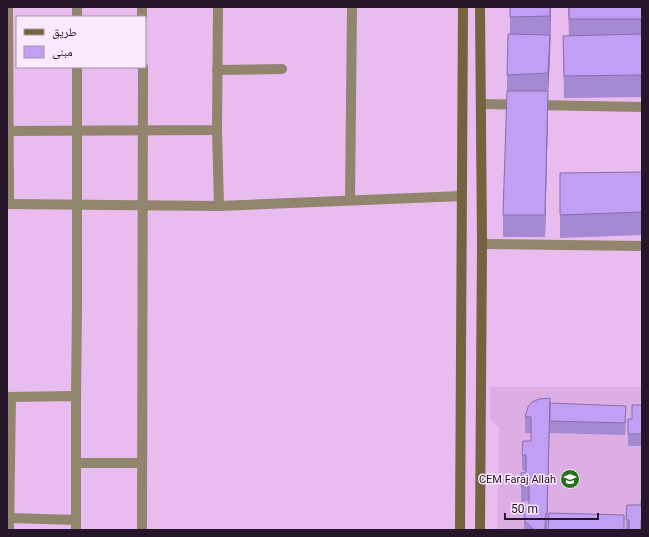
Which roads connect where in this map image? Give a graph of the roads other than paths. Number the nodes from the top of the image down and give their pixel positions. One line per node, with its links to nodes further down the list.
1 (8, 7): 15 (street)
2 (218, 7): 9 (street)
3 (352, 7): 17 (street)
4 (463, 7): 16 (main road)
5 (480, 7): 10 (main road)
6 (77, 68): 12 (street)
7 (143, 68): 13 (street)
8 (282, 69): 9 (street)
9 (217, 70): 14 (street)
10 (481, 104): 11 (street); 22 (main road)
11 (642, 107)
12 (76, 130): 13 (street); 15 (street); 19 (street)
13 (143, 130): 14 (street); 20 (street)
14 (217, 130): 21 (street)
15 (7, 131): 18 (street)
16 (462, 196): 17 (street); 33 (main road)
17 (350, 200): 21 (street)
18 (8, 204): 19 (street)
19 (77, 205): 20 (street); 24 (street)
20 (142, 206): 21 (street); 28 (street)
21 (219, 206)
22 (482, 244): 23 (street); 34 (main road)
23 (642, 246)
24 (76, 396): 25 (street); 27 (street)
25 (9, 397): 26 (street)
26 (9, 450): 29 (street)
27 (76, 463): 28 (street); 30 (street)
28 (142, 464): 32 (street)
29 (9, 518): 30 (street); 31 (street)
30 (76, 525)
31 (9, 530)
32 (142, 530)
33 (460, 530)
34 (480, 530)

